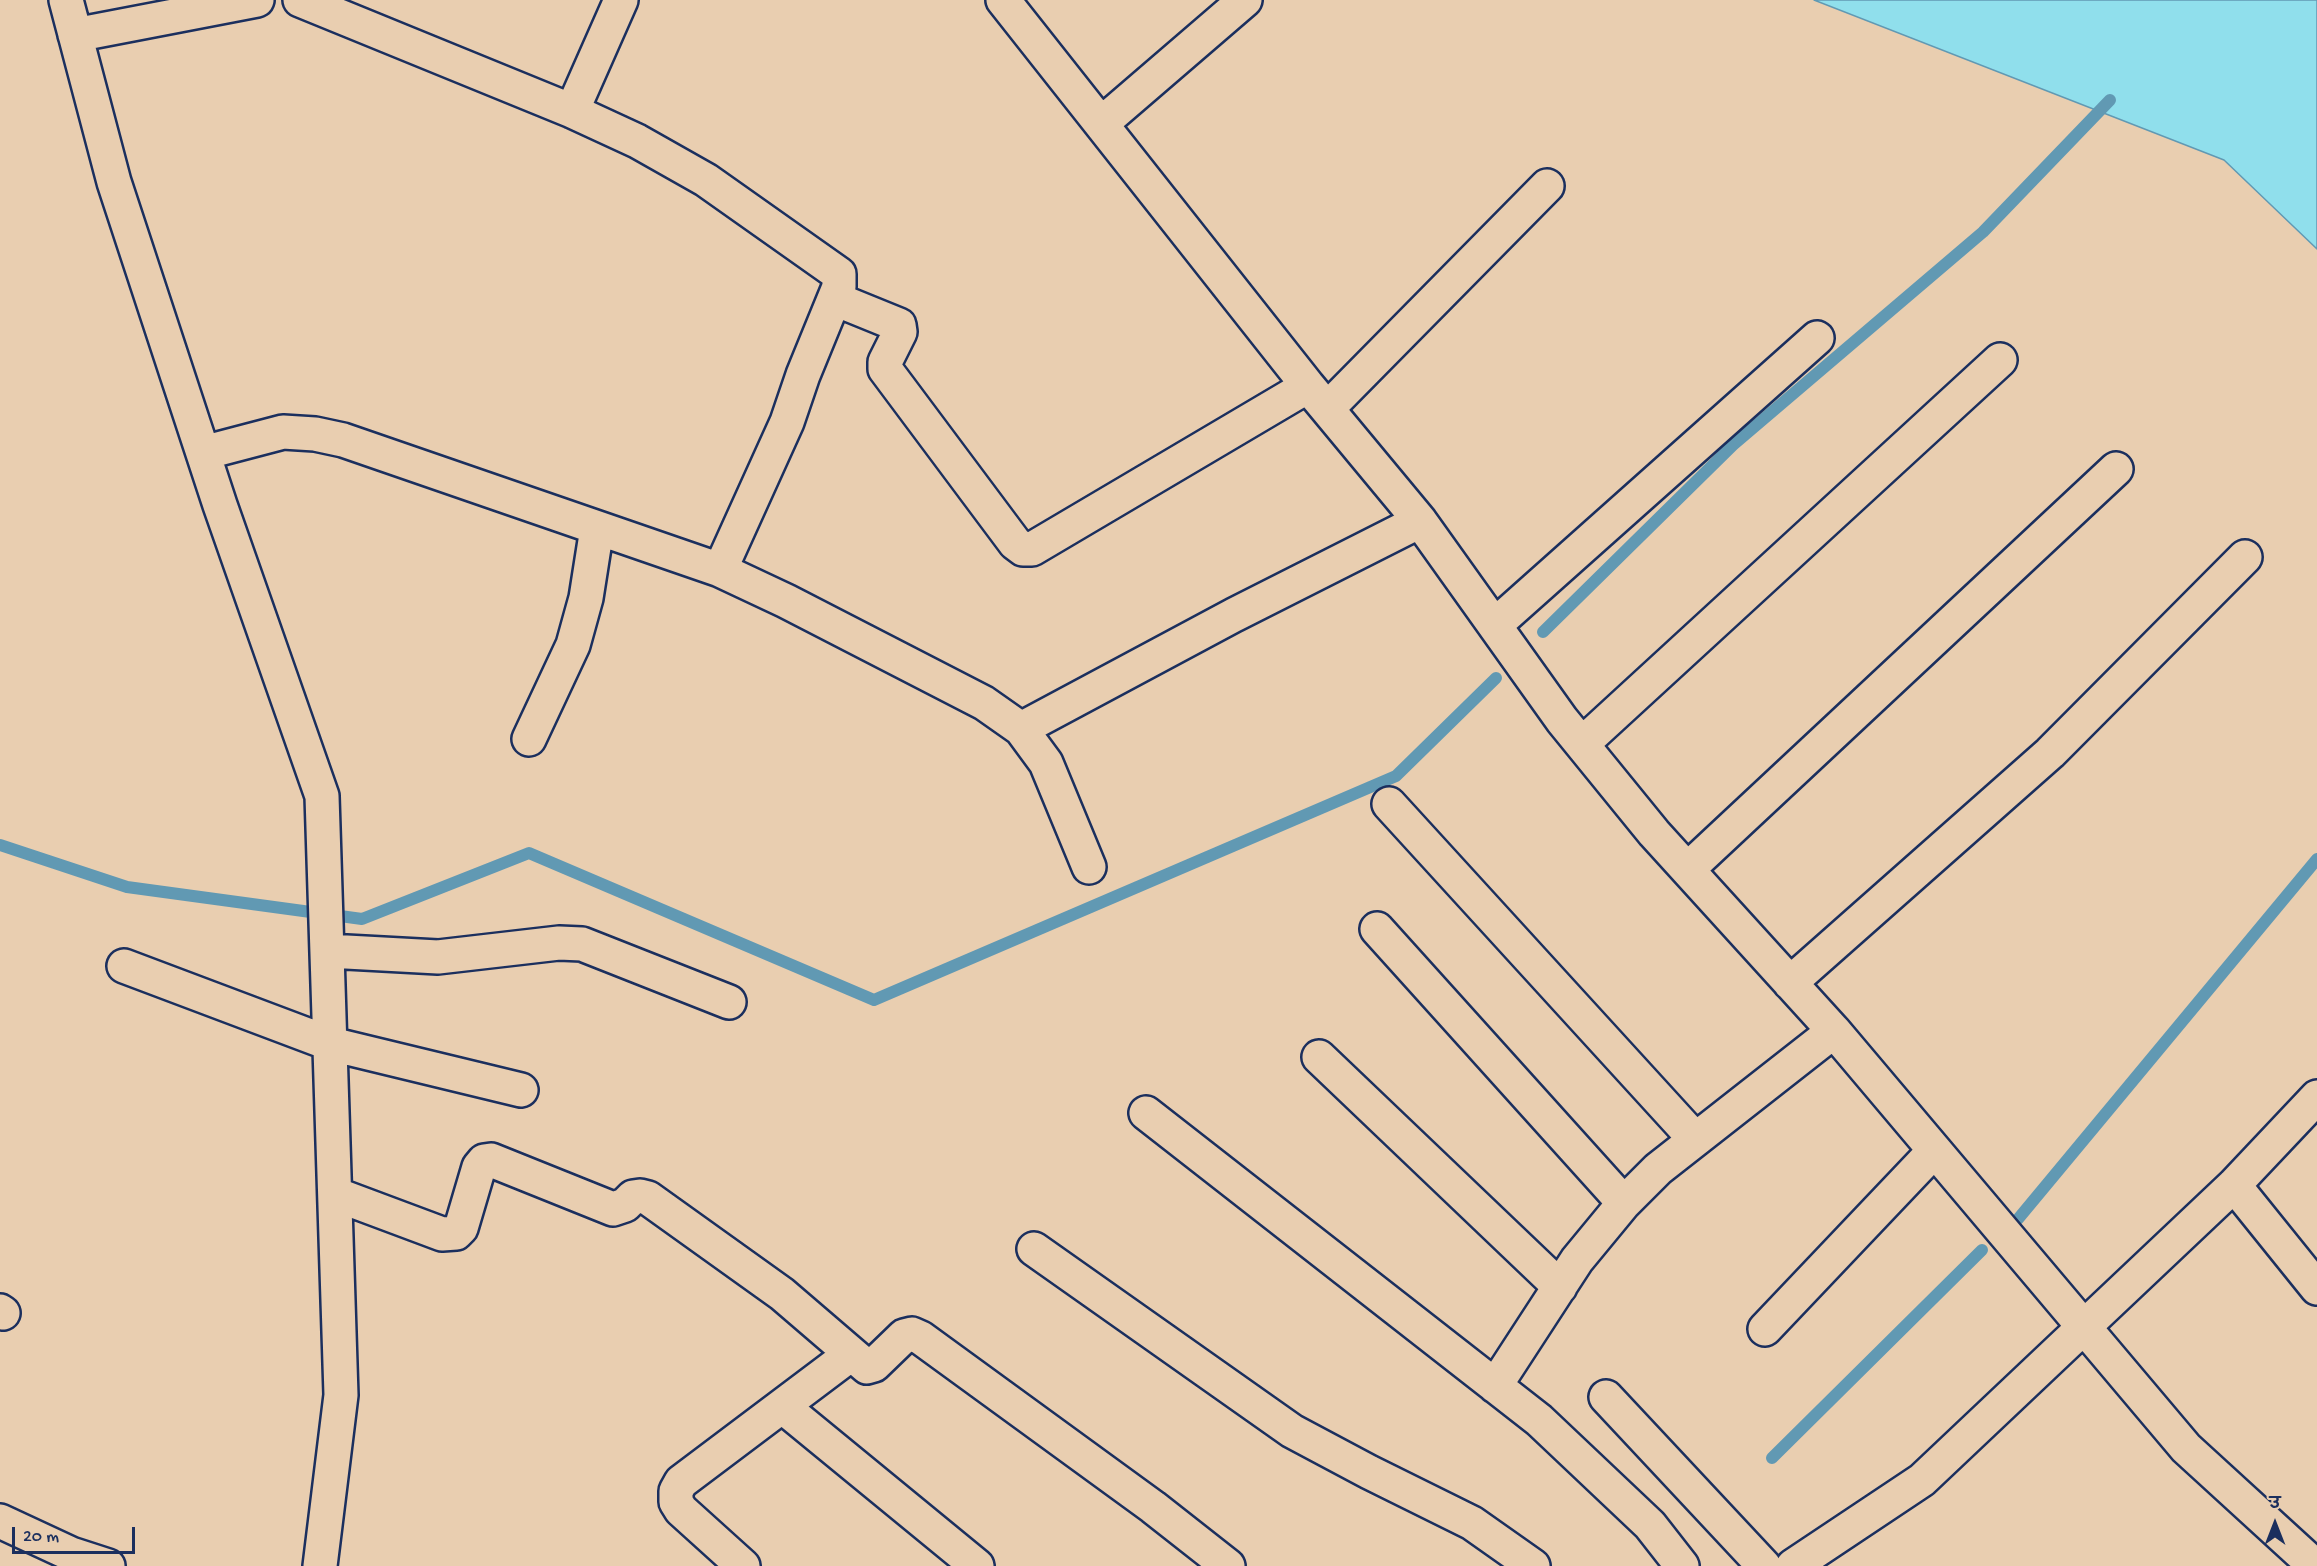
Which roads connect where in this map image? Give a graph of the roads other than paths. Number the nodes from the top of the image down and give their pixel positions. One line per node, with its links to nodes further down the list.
1 (66, 0): 7 (street)
2 (257, 0): 7 (street)
3 (300, 0): 8 (street)
4 (621, 0): 8 (street)
5 (1003, 0): 9 (street)
6 (1245, 0): 9 (street)
7 (75, 35): 15 (street)
8 (572, 111): 11 (street)
9 (1101, 124): 14 (street)
10 (1547, 186): 14 (street)
11 (835, 299): 14 (street); 20 (street)
12 (1817, 338): 21 (street)
13 (2000, 360): 24 (street)
14 (1318, 397): 17 (street)
15 (203, 453): 18 (street); 29 (street)
16 (2116, 469): 27 (street)
17 (1420, 521): 21 (street); 22 (street)
18 (597, 528): 20 (street); 23 (street)
19 (2245, 557): 31 (street)
20 (720, 570): 22 (street)
21 (1495, 626): 24 (street)
22 (1021, 729): 26 (street)
23 (529, 740)
24 (1582, 744): 27 (street)
25 (1389, 804): 39 (street)
26 (1089, 867)
27 (1688, 869): 31 (street)
28 (1377, 929): 43 (street)
29 (327, 938): 32 (street); 34 (street)
30 (124, 966): 34 (street)
31 (1790, 982): 33 (street)
32 (729, 1002)
33 (1834, 1031): 39 (street); 40 (street)
34 (331, 1044): 36 (street); 42 (street)
35 (1319, 1057): 45 (street)
36 (521, 1090)
37 (2317, 1097): 41 (street)
38 (1146, 1113): 50 (street)
39 (1695, 1139): 43 (street)
40 (1934, 1151): 47 (street); 48 (street)
41 (2234, 1185): 46 (street); 47 (street)
42 (336, 1194): 49 (street); 55 (street)
43 (1624, 1203): 45 (street)
44 (1034, 1249): 59 (street)
45 (1560, 1287): 50 (street)
46 (2317, 1288)
47 (2083, 1328): 62 (street); 63 (street)
48 (1765, 1329)
49 (851, 1354): 52 (street); 58 (street)
50 (1495, 1386): 60 (street)
51 (1606, 1397): 61 (street)
52 (782, 1406): 56 (street); 57 (street)
53 (0, 1521): 54 (street)
54 (108, 1566)
55 (320, 1566)
56 (743, 1566)
57 (977, 1566)
58 (1228, 1566)
59 (1533, 1566)
60 (1682, 1566)
61 (1764, 1566)
62 (1793, 1566)
63 (2315, 1566)

